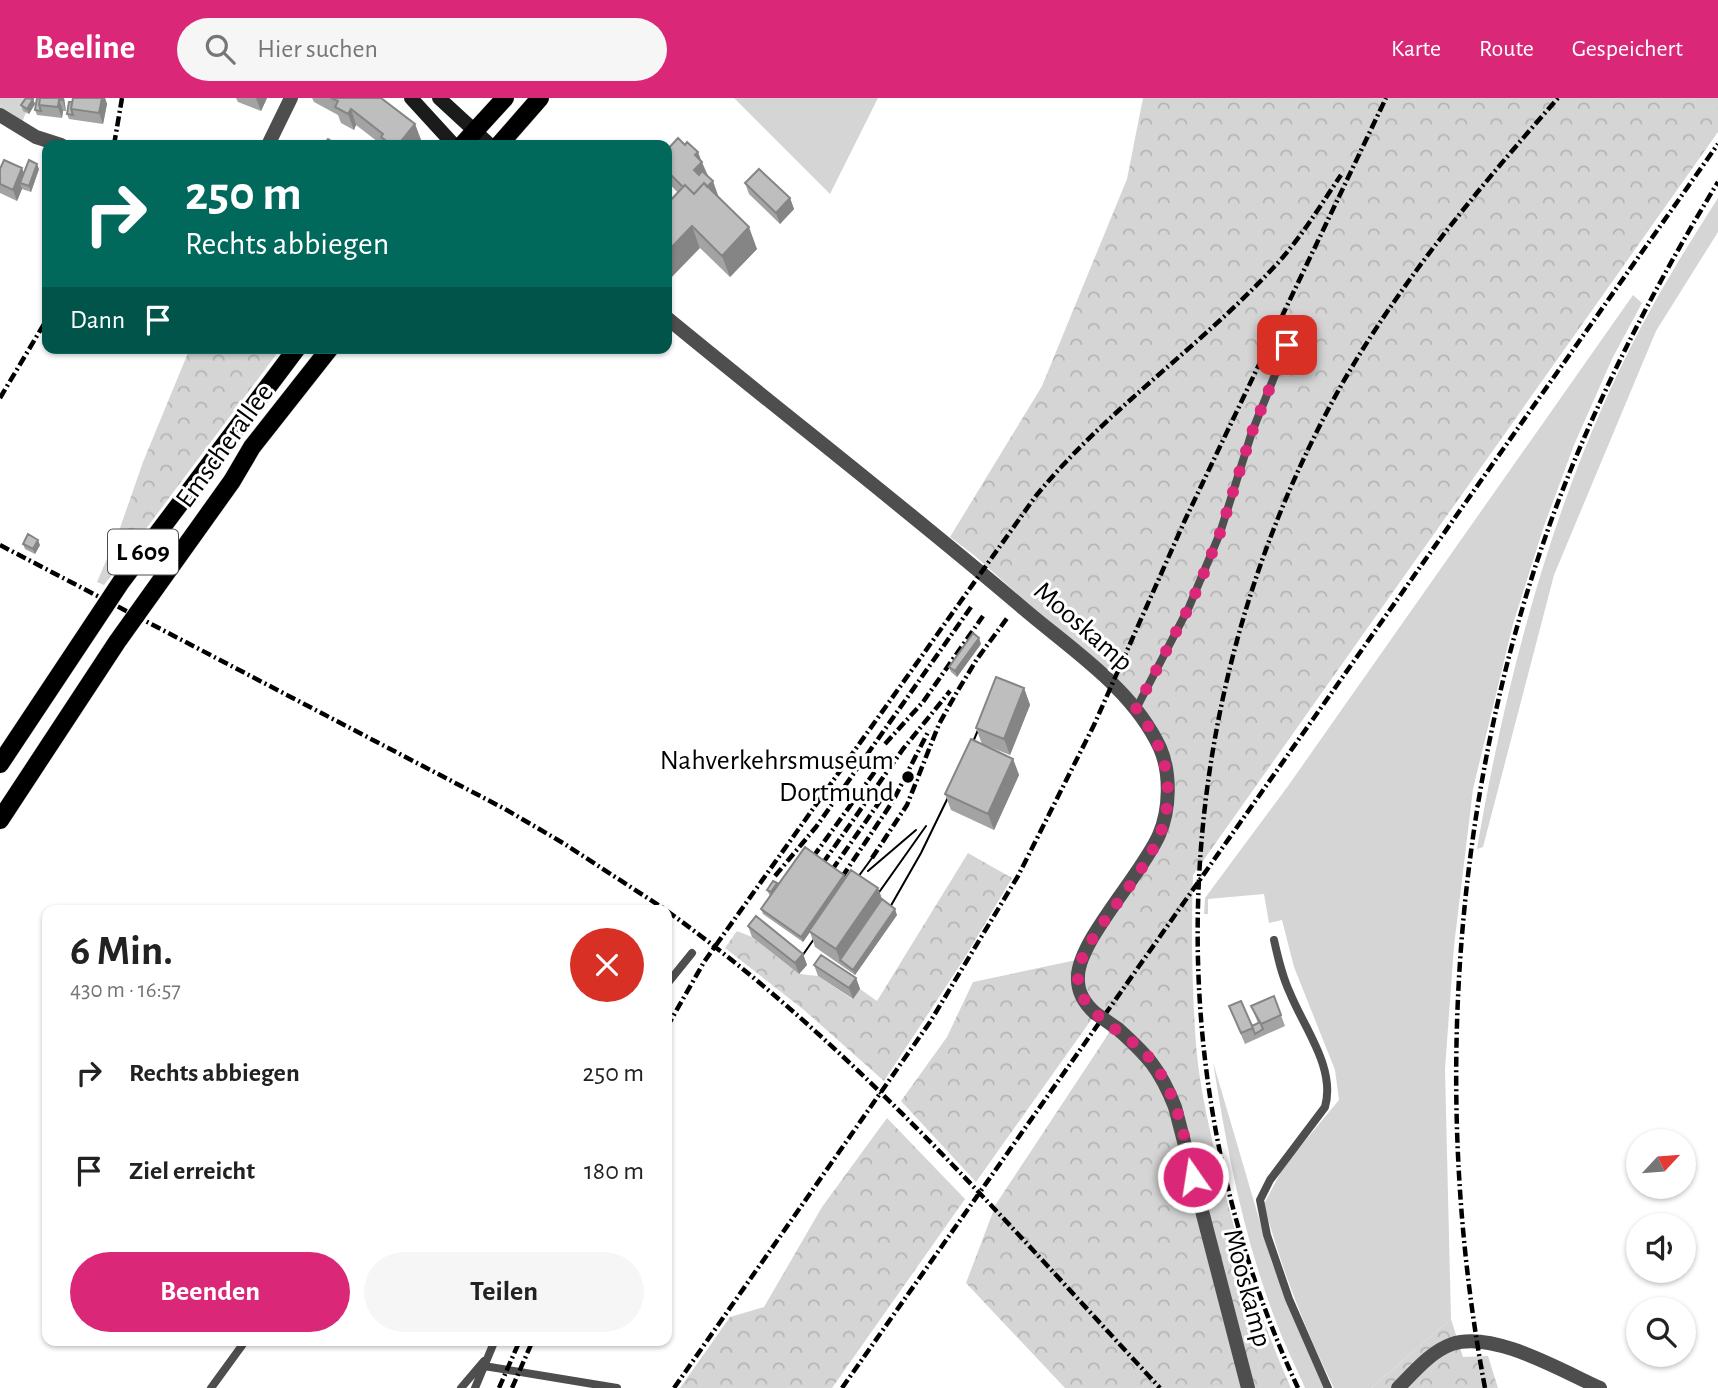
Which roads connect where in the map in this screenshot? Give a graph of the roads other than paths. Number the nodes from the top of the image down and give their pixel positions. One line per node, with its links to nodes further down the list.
1 (291, 98): 9 (street)
2 (411, 98): 10 (street)
3 (439, 98): 7 (street)
4 (505, 98): 7 (main road)
5 (540, 98): 13 (main road)
6 (0, 116): 8 (street)
7 (476, 131): 11 (main road); 12 (street)
8 (45, 140)
9 (270, 140)
10 (449, 140)
11 (467, 140)
12 (485, 140)
13 (503, 140)
14 (672, 322): 18 (street, Mooskamp)
15 (1287, 345): 18 (lane)
16 (292, 354): 19 (main road, Emscherallee / L 609)
17 (325, 354): 20 (main road, Emscherallee / L 609)
18 (1136, 709): 32 (street, Mooskamp, bridge)
19 (0, 764)
20 (0, 820)
21 (1274, 940): 33 (lane)
22 (692, 953): 23 (lane)
23 (672, 978)
24 (242, 1346): 28 (lane)
25 (493, 1346): 26 (lane)
26 (489, 1355): 27 (lane); 29 (lane)
27 (484, 1366): 30 (lane); 31 (lane)
28 (211, 1388)
29 (461, 1388)
30 (475, 1388)
31 (617, 1388)
32 (1248, 1388)
33 (1328, 1388)
34 (1398, 1388): 35 (street)
35 (1600, 1388)

